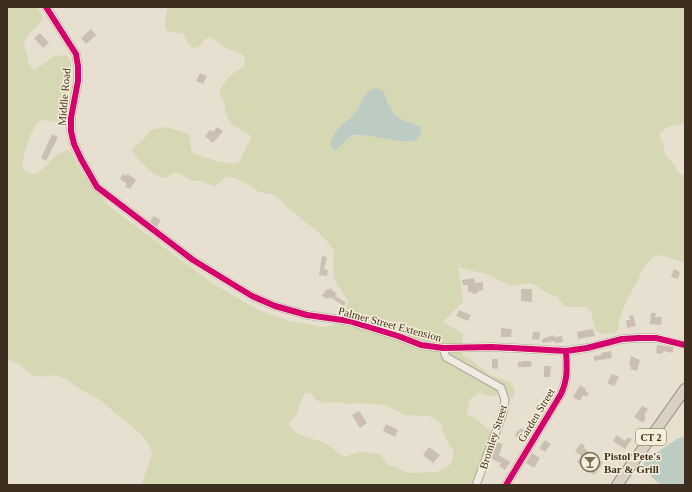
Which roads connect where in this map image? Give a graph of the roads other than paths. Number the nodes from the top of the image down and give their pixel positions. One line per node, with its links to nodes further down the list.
1 (46, 7): 2 (street, Middle Road)
2 (177, 248): 4 (street, Palmer Street Extension)
3 (685, 345): 5 (street, Palmer Street Extension)
4 (443, 348): 5 (street, Palmer Street Extension); 7 (street, Bromley Street)
5 (566, 351): 8 (street, Garden Street)
6 (684, 393): 9 (highway, CT 2)
7 (476, 485)
8 (506, 485)
9 (617, 485)

